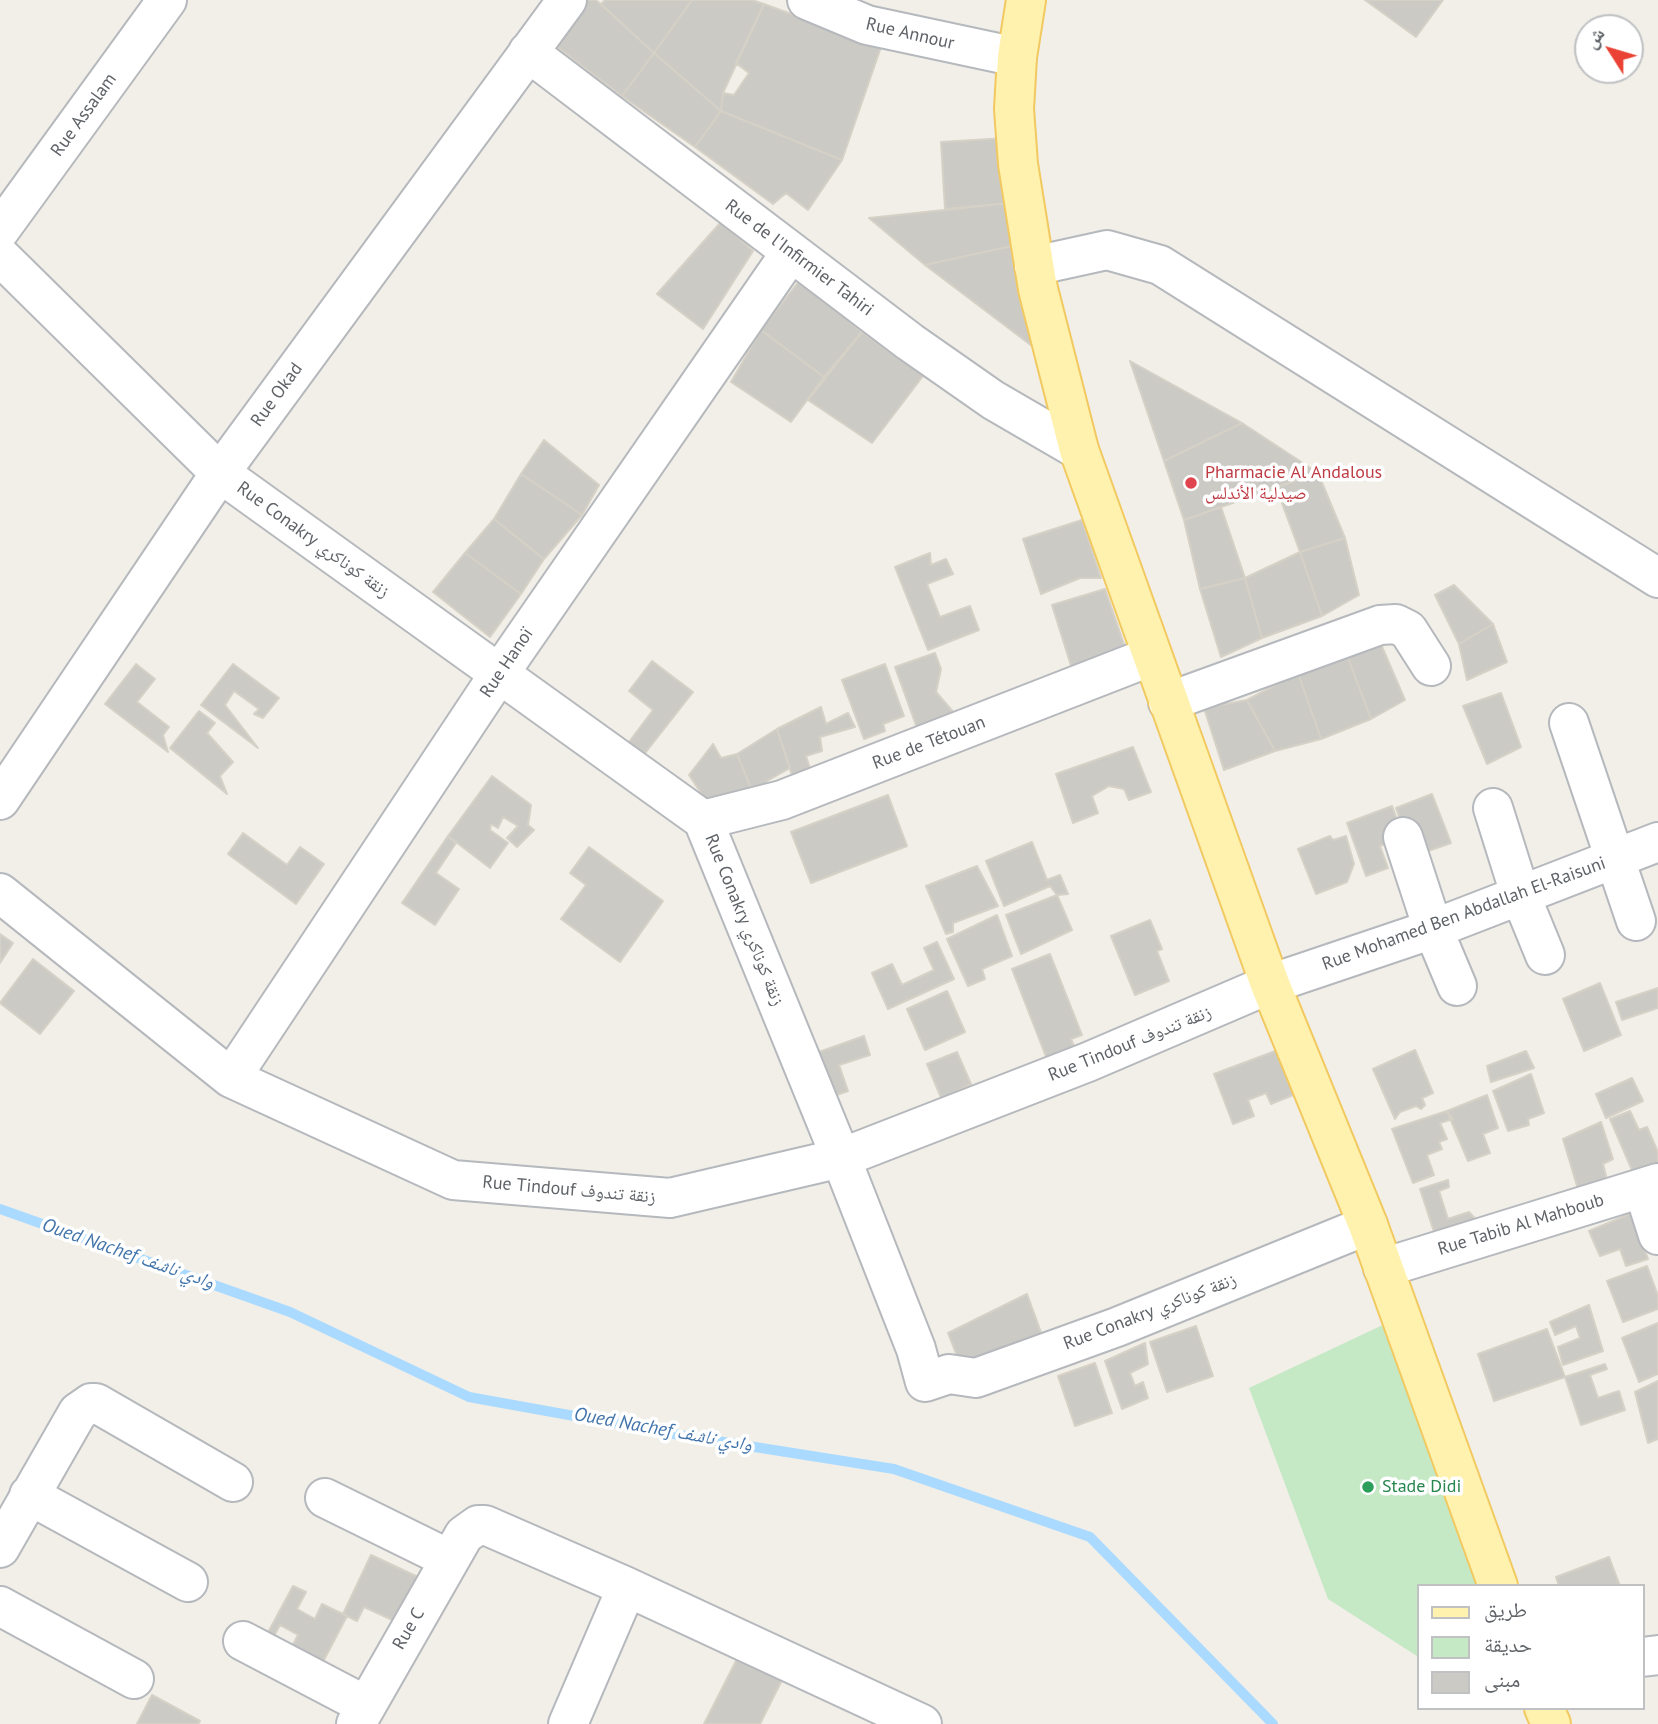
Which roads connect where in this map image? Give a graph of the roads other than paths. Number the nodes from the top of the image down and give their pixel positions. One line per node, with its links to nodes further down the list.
1 (167, 0): 7 (street, Rue Assalam)
2 (567, 0): 5 (street, Rue Okad)
3 (807, 0): 6 (street, Rue Annour)
4 (1026, 0): 6 (main road)
5 (528, 52): 8 (street, Rue de l'Infirmier Tahiri); 12 (street, Rue Okad)
6 (1017, 57): 10 (main road)
7 (0, 230)
8 (791, 252): 11 (street, Rue de l'Infirmier Tahiri); 16 (street, Rue Hanoï)
9 (0, 256): 12 (street, Rue Conakry زنقة كوناكري)
10 (1034, 266): 11 (main road); 13 (street)
11 (1079, 450): 14 (main road)
12 (220, 473): 16 (street, Rue Conakry زنقة كوناكري); 19 (street, Rue Okad)
13 (1658, 578)
14 (1152, 656): 17 (main road); 21 (street, Rue de Tétouan)
15 (1432, 666): 17 (street)
16 (499, 674): 21 (street, Rue Conakry زنقة كوناكري); 32 (street, Rue Hanoï)
17 (1168, 702): 30 (main road)
18 (1569, 723): 24 (street)
19 (0, 800)
20 (1493, 808): 26 (street)
21 (703, 821): 33 (street, Rue Conakry زنقة كوناكري)
22 (1404, 836): 28 (street)
23 (1658, 842): 24 (street, Rue Mohamed Ben Abdallah El-Raisuni)
24 (1616, 858): 26 (street, Rue Mohamed Ben Abdallah El-Raisuni); 27 (street)
25 (0, 893): 32 (street, Rue Tindouf زنقة تندوف)
26 (1520, 894): 28 (street, Rue Mohamed Ben Abdallah El-Raisuni); 29 (street)
27 (1636, 921)
28 (1433, 929): 30 (street, Rue Mohamed Ben Abdallah El-Raisuni); 31 (street)
29 (1545, 955)
30 (1270, 984): 33 (street, Rue Tindouf زنقة تندوف); 35 (main road)
31 (1457, 986)
32 (231, 1078): 33 (street, Rue Tindouf زنقة تندوف)
33 (841, 1158): 35 (street, Rue Conakry زنقة كوناكري)
34 (1651, 1185): 36 (street); 37 (street, Rue Tabib Al Mahboub)
35 (1368, 1225): 37 (main road)
36 (1658, 1235)
37 (1383, 1268): 44 (main road)
38 (233, 1482): 39 (street)
39 (29, 1495): 42 (street); 43 (street)
40 (325, 1498): 41 (street)
41 (457, 1547): 45 (street); 49 (street, Rue C)
42 (0, 1548)
43 (188, 1582)
44 (1497, 1584)
45 (627, 1587): 50 (street); 51 (street)
46 (0, 1606): 48 (street)
47 (243, 1641): 49 (street)
48 (134, 1679)
49 (360, 1714)
50 (568, 1724)
51 (922, 1724)

